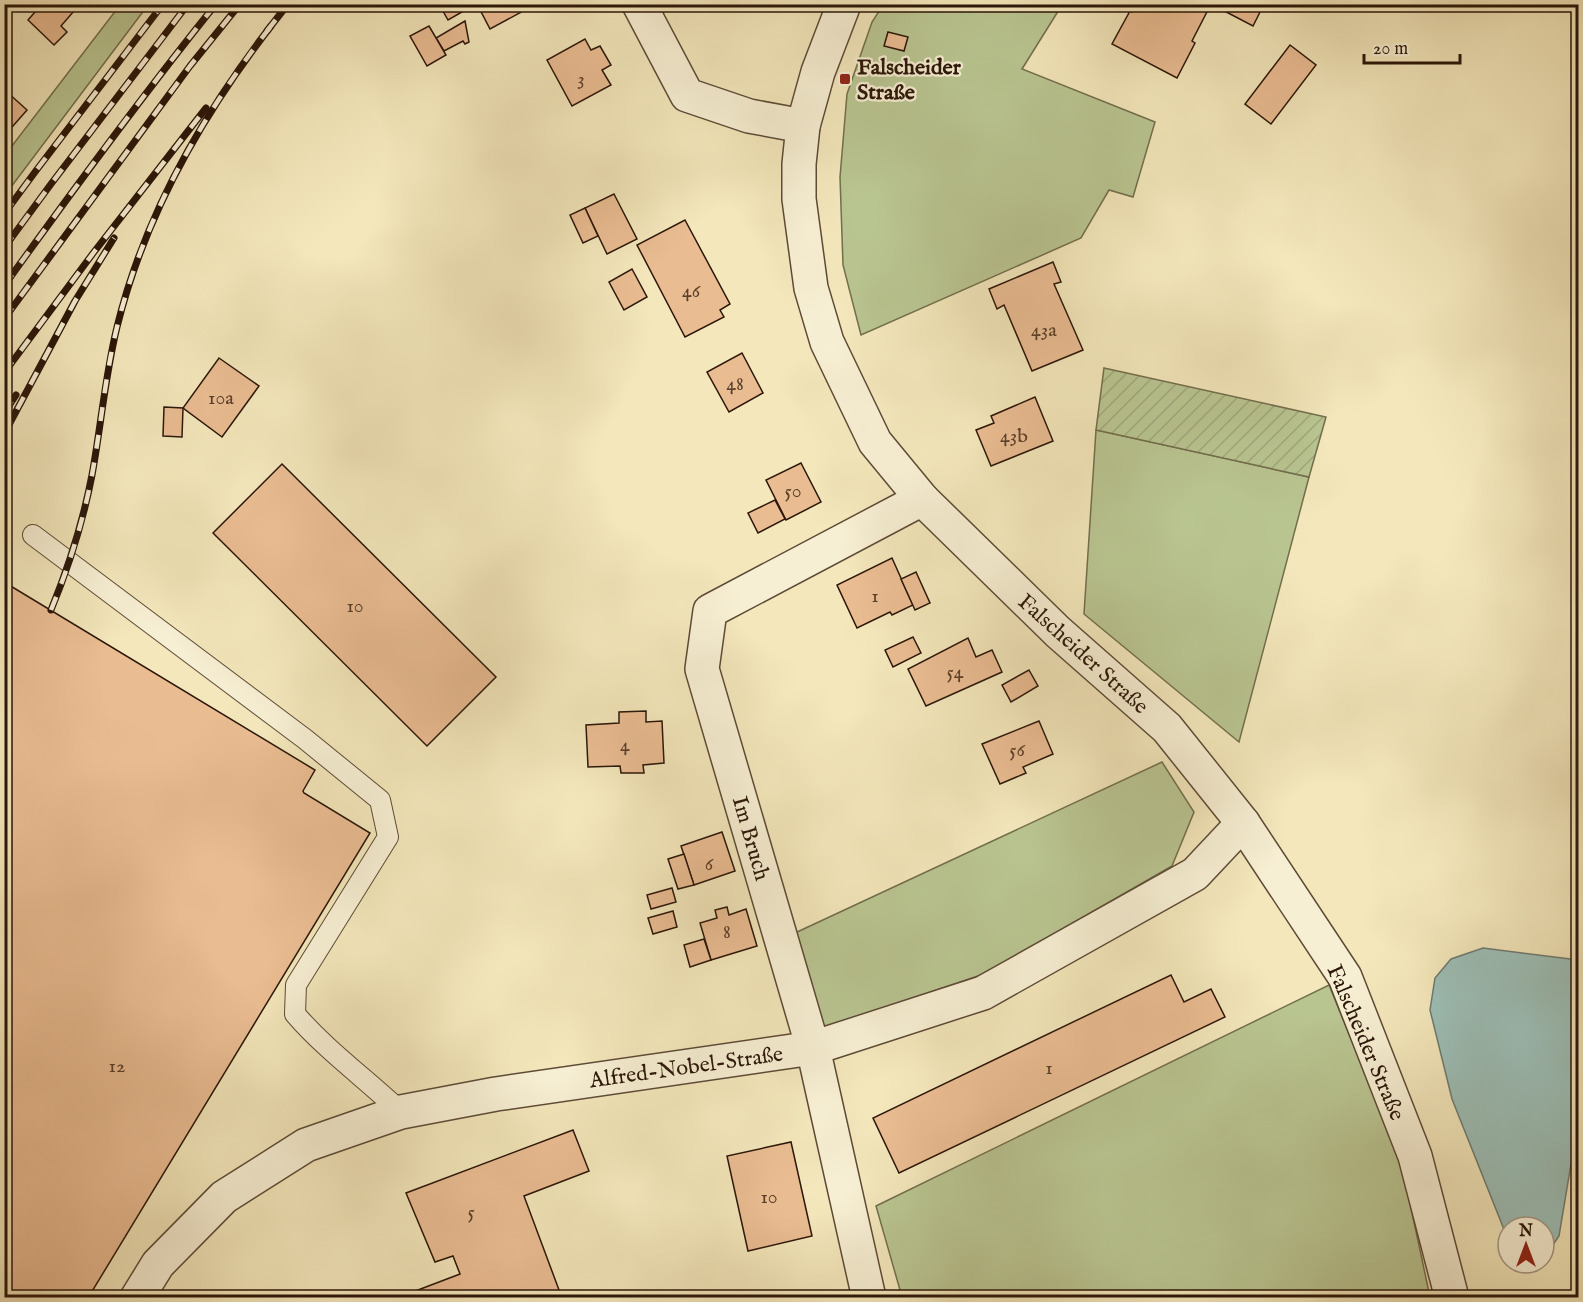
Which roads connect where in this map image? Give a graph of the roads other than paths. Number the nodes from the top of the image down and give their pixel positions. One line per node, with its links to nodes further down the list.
1 (639, 4): 3 (street)
2 (844, 4): 3 (street, Falscheider Straße)
3 (803, 126): 4 (street, Falscheider Straße)
4 (922, 499): 6 (street, Falscheider Straße); 7 (street, Im Bruch)
5 (33, 535): 8 (lane)
6 (1244, 823): 7 (street, Alfred-Nobel-Straße); 11 (street, Falscheider Straße)
7 (813, 1048): 8 (street, Alfred-Nobel-Straße); 10 (street, Im Bruch)
8 (402, 1112): 9 (street, Alfred-Nobel-Straße)
9 (137, 1298)
10 (869, 1298)
11 (1452, 1298)

